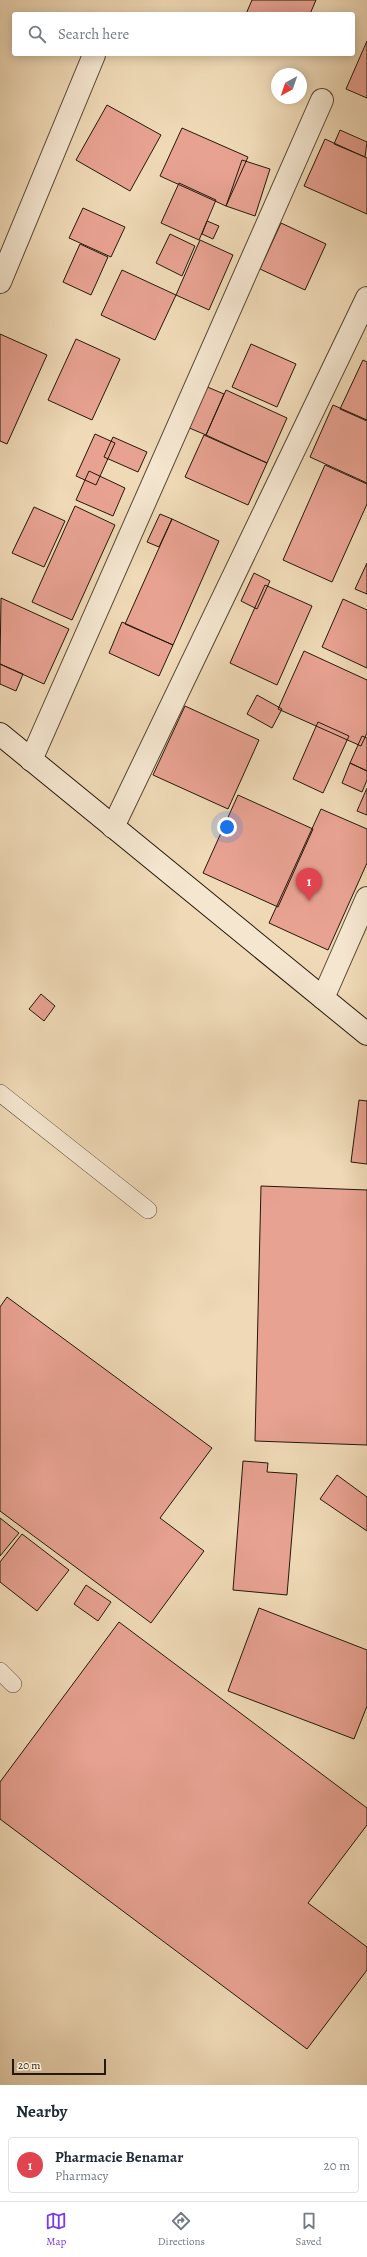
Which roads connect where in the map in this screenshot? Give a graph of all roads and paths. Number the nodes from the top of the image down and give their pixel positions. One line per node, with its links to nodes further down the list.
1 (94, 56): 3 (street)
2 (322, 100): 6 (street)
3 (0, 282)
4 (367, 298): 7 (street)
5 (0, 734): 6 (street)
6 (31, 760): 7 (street)
7 (113, 826): 9 (street)
8 (367, 898): 9 (street)
9 (323, 998): 10 (street)
10 (367, 1034)
11 (0, 1093): 12 (lane)
12 (148, 1210)
13 (0, 1671): 14 (lane)
14 (13, 1684)

